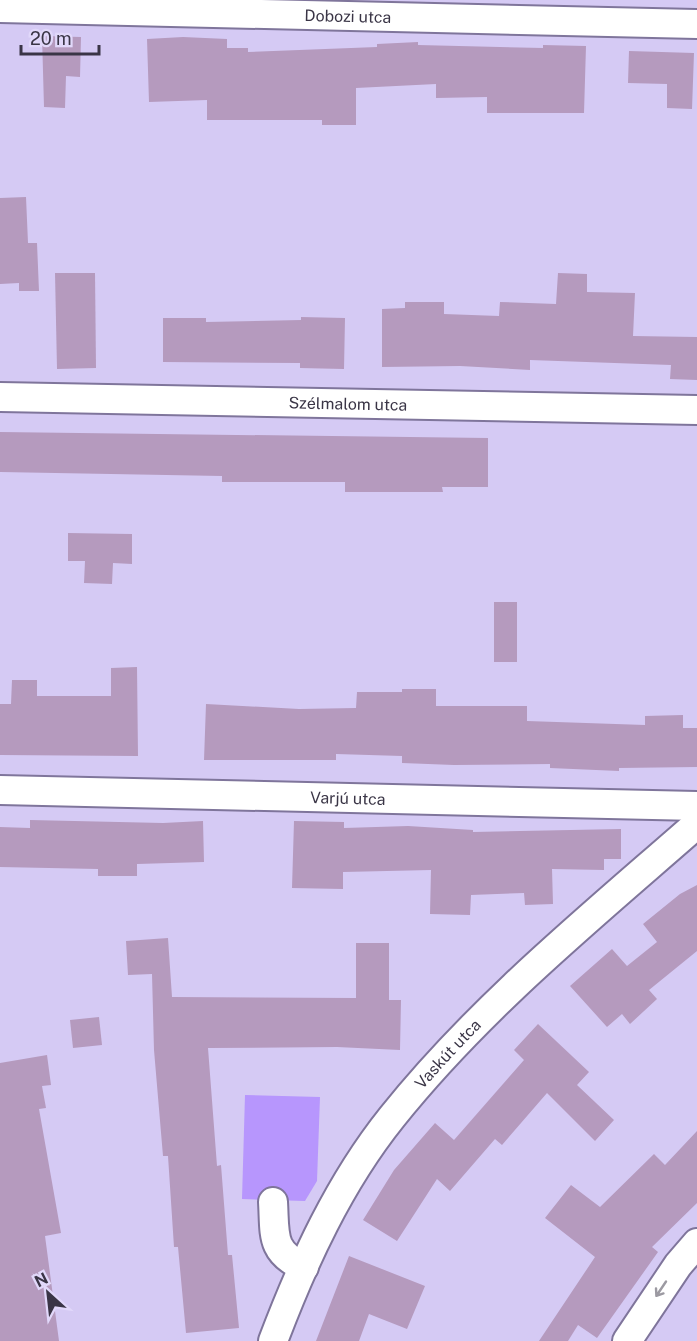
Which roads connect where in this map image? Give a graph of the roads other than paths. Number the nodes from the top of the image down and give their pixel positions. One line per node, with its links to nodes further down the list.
1 (0, 8): 2 (street, Dobozi utca)
2 (697, 24)
3 (0, 397): 4 (street, Szélmalom utca)
4 (697, 410)
5 (0, 790): 6 (street, Varjú utca)
6 (697, 806)
7 (697, 824): 10 (street, Vaskút utca)
8 (273, 1202): 10 (street)
9 (697, 1243): 12 (street, one-way to 12)
10 (304, 1267): 11 (street, Vaskút utca)
11 (273, 1341)
12 (627, 1341)

